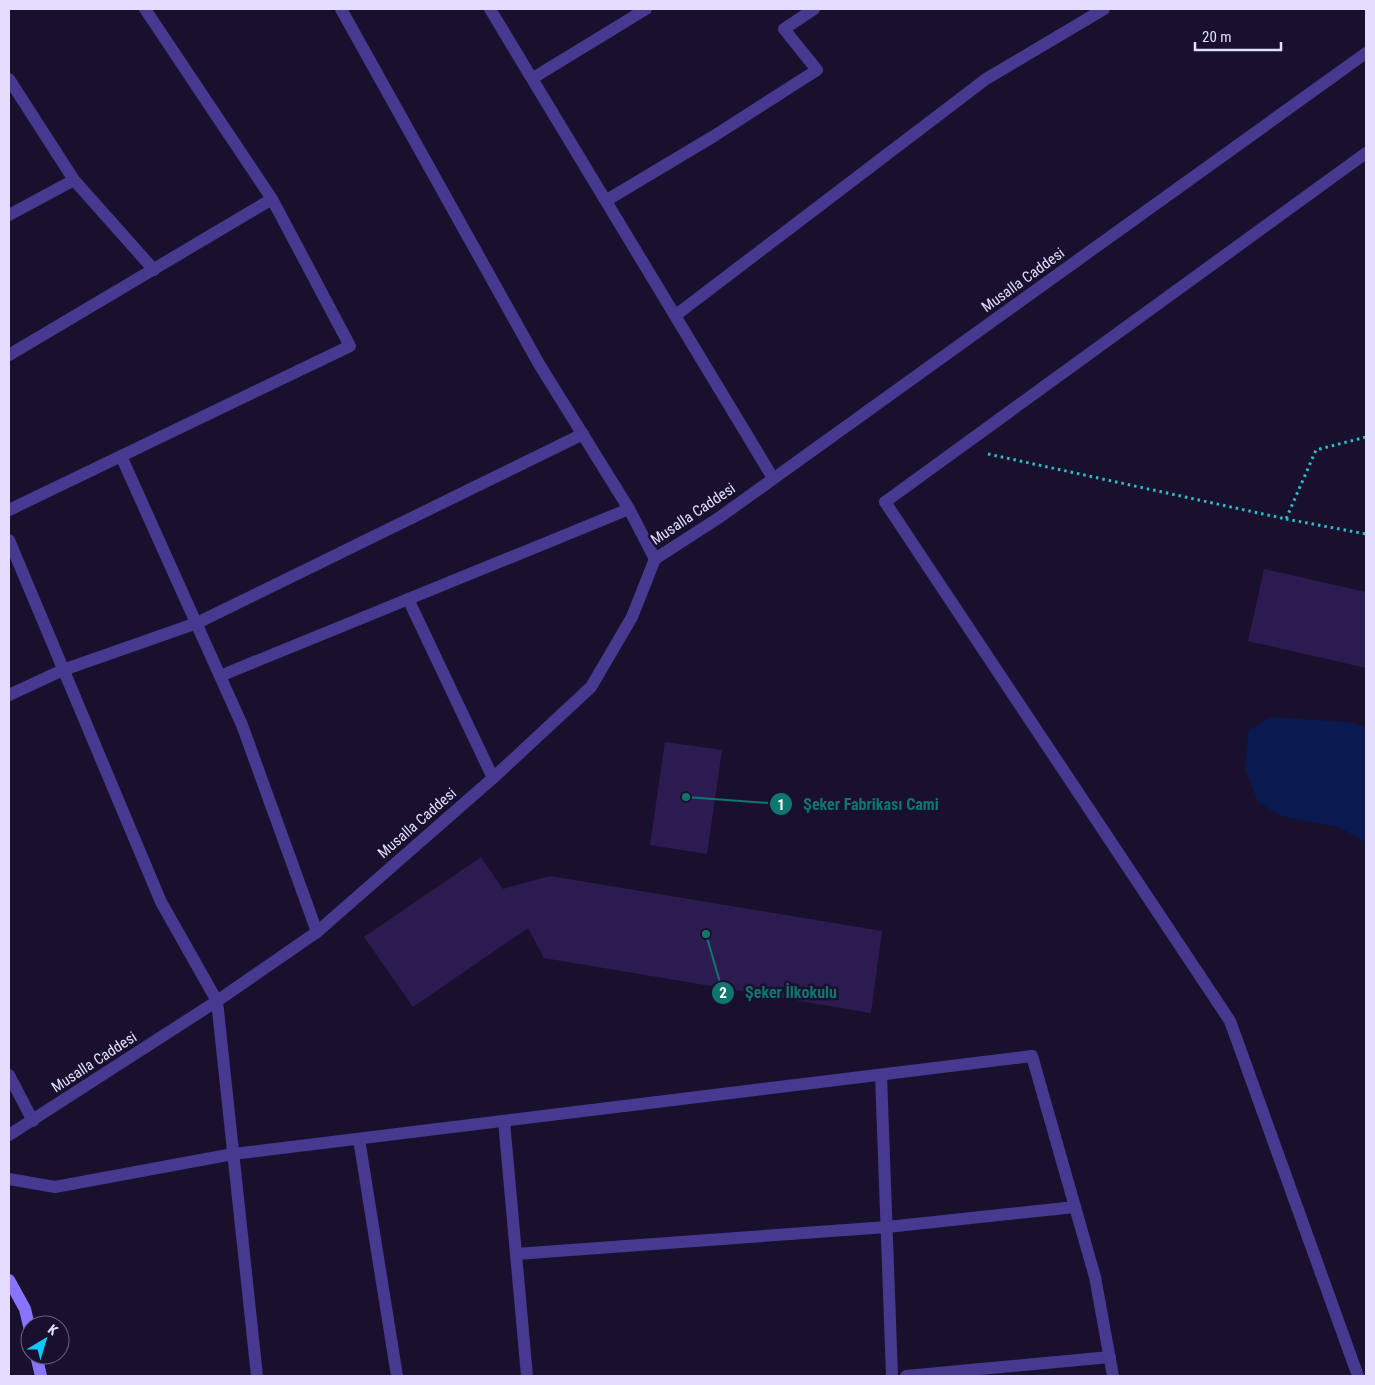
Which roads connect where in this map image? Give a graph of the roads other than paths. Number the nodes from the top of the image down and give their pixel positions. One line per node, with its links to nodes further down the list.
1 (145, 9): 12 (street)
2 (340, 9): 18 (street)
3 (490, 9): 8 (street)
4 (646, 9): 8 (street)
5 (814, 9): 13 (street)
6 (1104, 9): 16 (street)
7 (1366, 53): 20 (street, Musalla Caddesi)
8 (533, 78): 13 (street)
9 (9, 79): 11 (street)
10 (1366, 153): 54 (street)
11 (74, 180): 14 (street); 15 (street)
12 (272, 199): 15 (street); 19 (street)
13 (607, 200): 16 (street)
14 (9, 215)
15 (154, 270): 17 (street)
16 (676, 315): 20 (street)
17 (9, 354)
18 (583, 434): 21 (street); 26 (street)
19 (122, 456): 22 (street); 26 (street)
20 (773, 478): 24 (street, Musalla Caddesi)
21 (629, 509): 24 (street); 25 (street)
22 (9, 510)
23 (9, 540): 27 (street)
24 (655, 559): 30 (street, Musalla Caddesi)
25 (408, 599): 28 (street); 30 (street)
26 (196, 623): 27 (street); 28 (street)
27 (64, 670): 29 (street); 32 (street)
28 (220, 676): 31 (street)
29 (9, 695)
30 (493, 778): 31 (street, Musalla Caddesi)
31 (317, 932): 32 (street, Musalla Caddesi)
32 (218, 1001): 35 (street, Musalla Caddesi); 39 (street)
33 (881, 1074): 36 (street); 41 (street); 42 (street)
34 (9, 1075): 35 (street)
35 (33, 1121): 37 (street, Musalla Caddesi)
36 (504, 1121): 38 (street); 43 (street)
37 (9, 1135)
38 (359, 1139): 39 (street); 49 (street)
39 (233, 1154): 40 (street); 48 (street)
40 (9, 1179)
41 (1075, 1207): 42 (street); 46 (street)
42 (887, 1227): 43 (street); 51 (street)
43 (516, 1254): 50 (street)
44 (9, 1280): 45 (street)
45 (26, 1315)
46 (1110, 1357): 47 (street); 53 (street)
47 (963, 1374): 52 (street)
48 (257, 1376)
49 (397, 1376)
50 (527, 1376)
51 (892, 1376)
52 (906, 1376)
53 (1114, 1376)
54 (1358, 1376)

